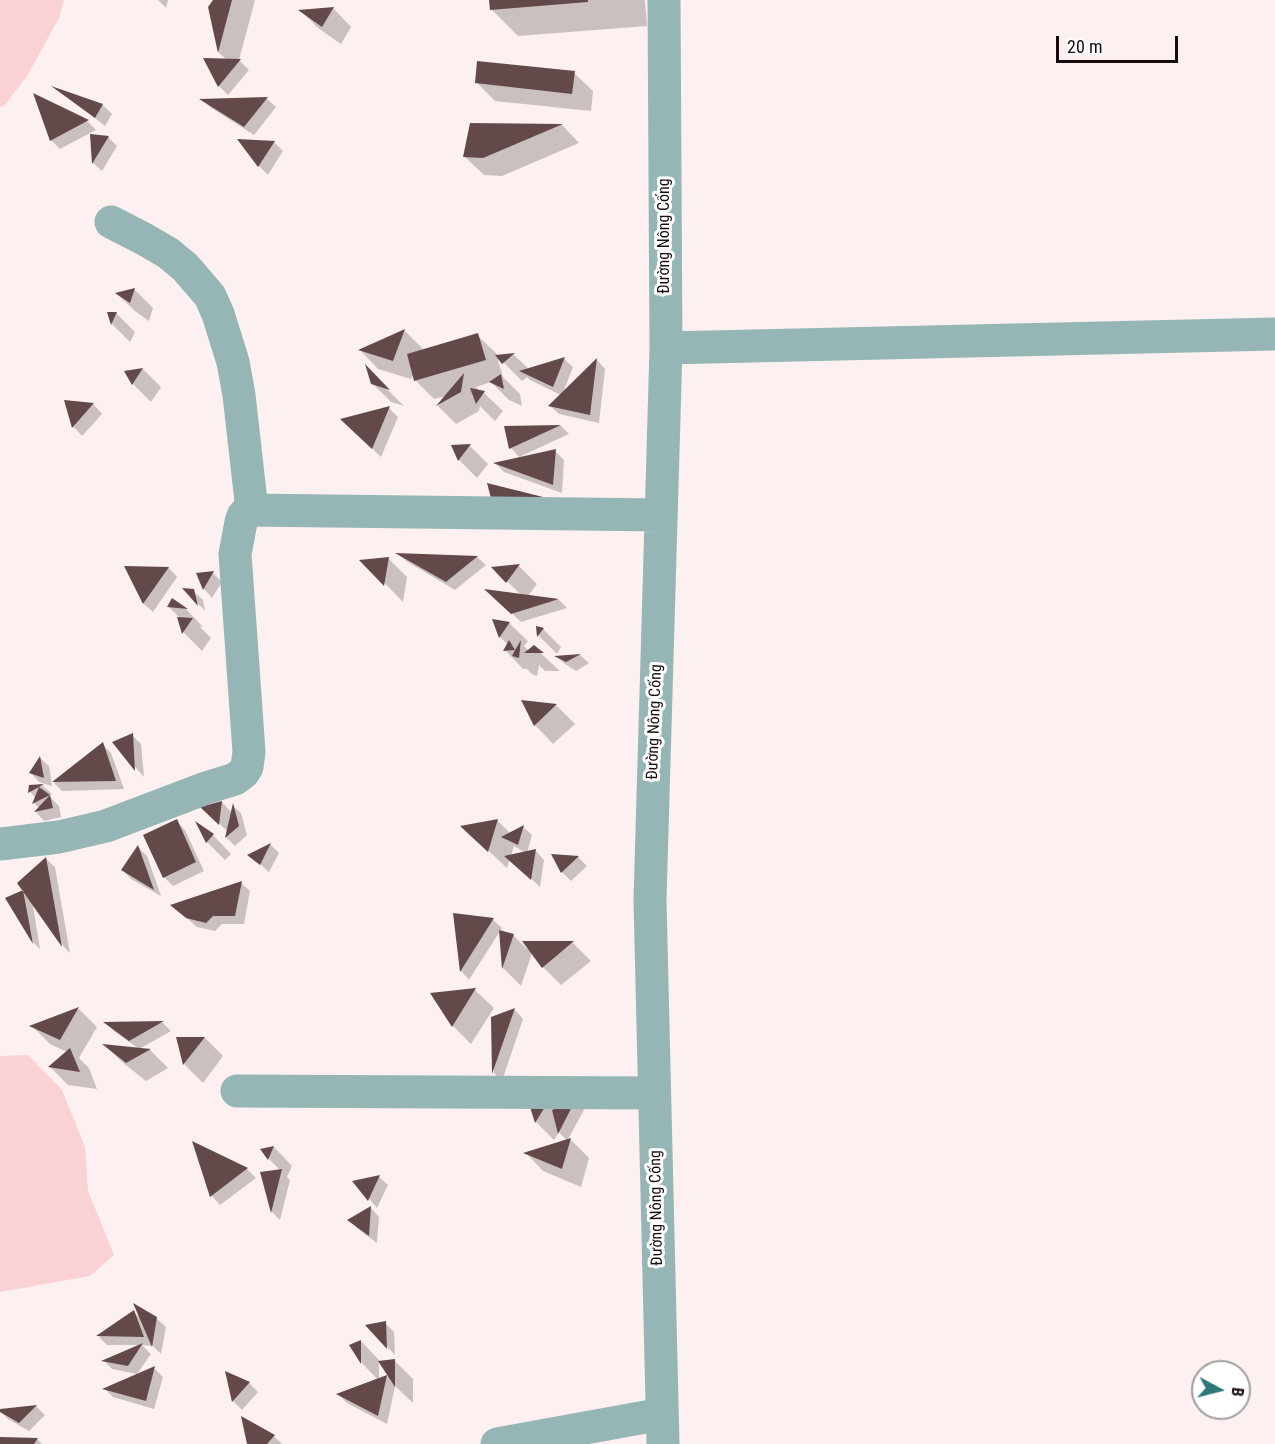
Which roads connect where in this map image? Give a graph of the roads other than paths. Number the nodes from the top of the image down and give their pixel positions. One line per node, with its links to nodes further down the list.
1 (664, 0): 4 (street, Đường Nông Cống)
2 (111, 222): 5 (street)
3 (1275, 334): 4 (street)
4 (666, 348): 6 (street, Đường Nông Cống)
5 (252, 510): 6 (street); 7 (street)
6 (661, 515): 9 (street, Đường Nông Cống)
7 (0, 844)
8 (237, 1091): 9 (street)
9 (654, 1093): 10 (street, Đường Nông Cống)
10 (662, 1429): 11 (street)
11 (497, 1444)

